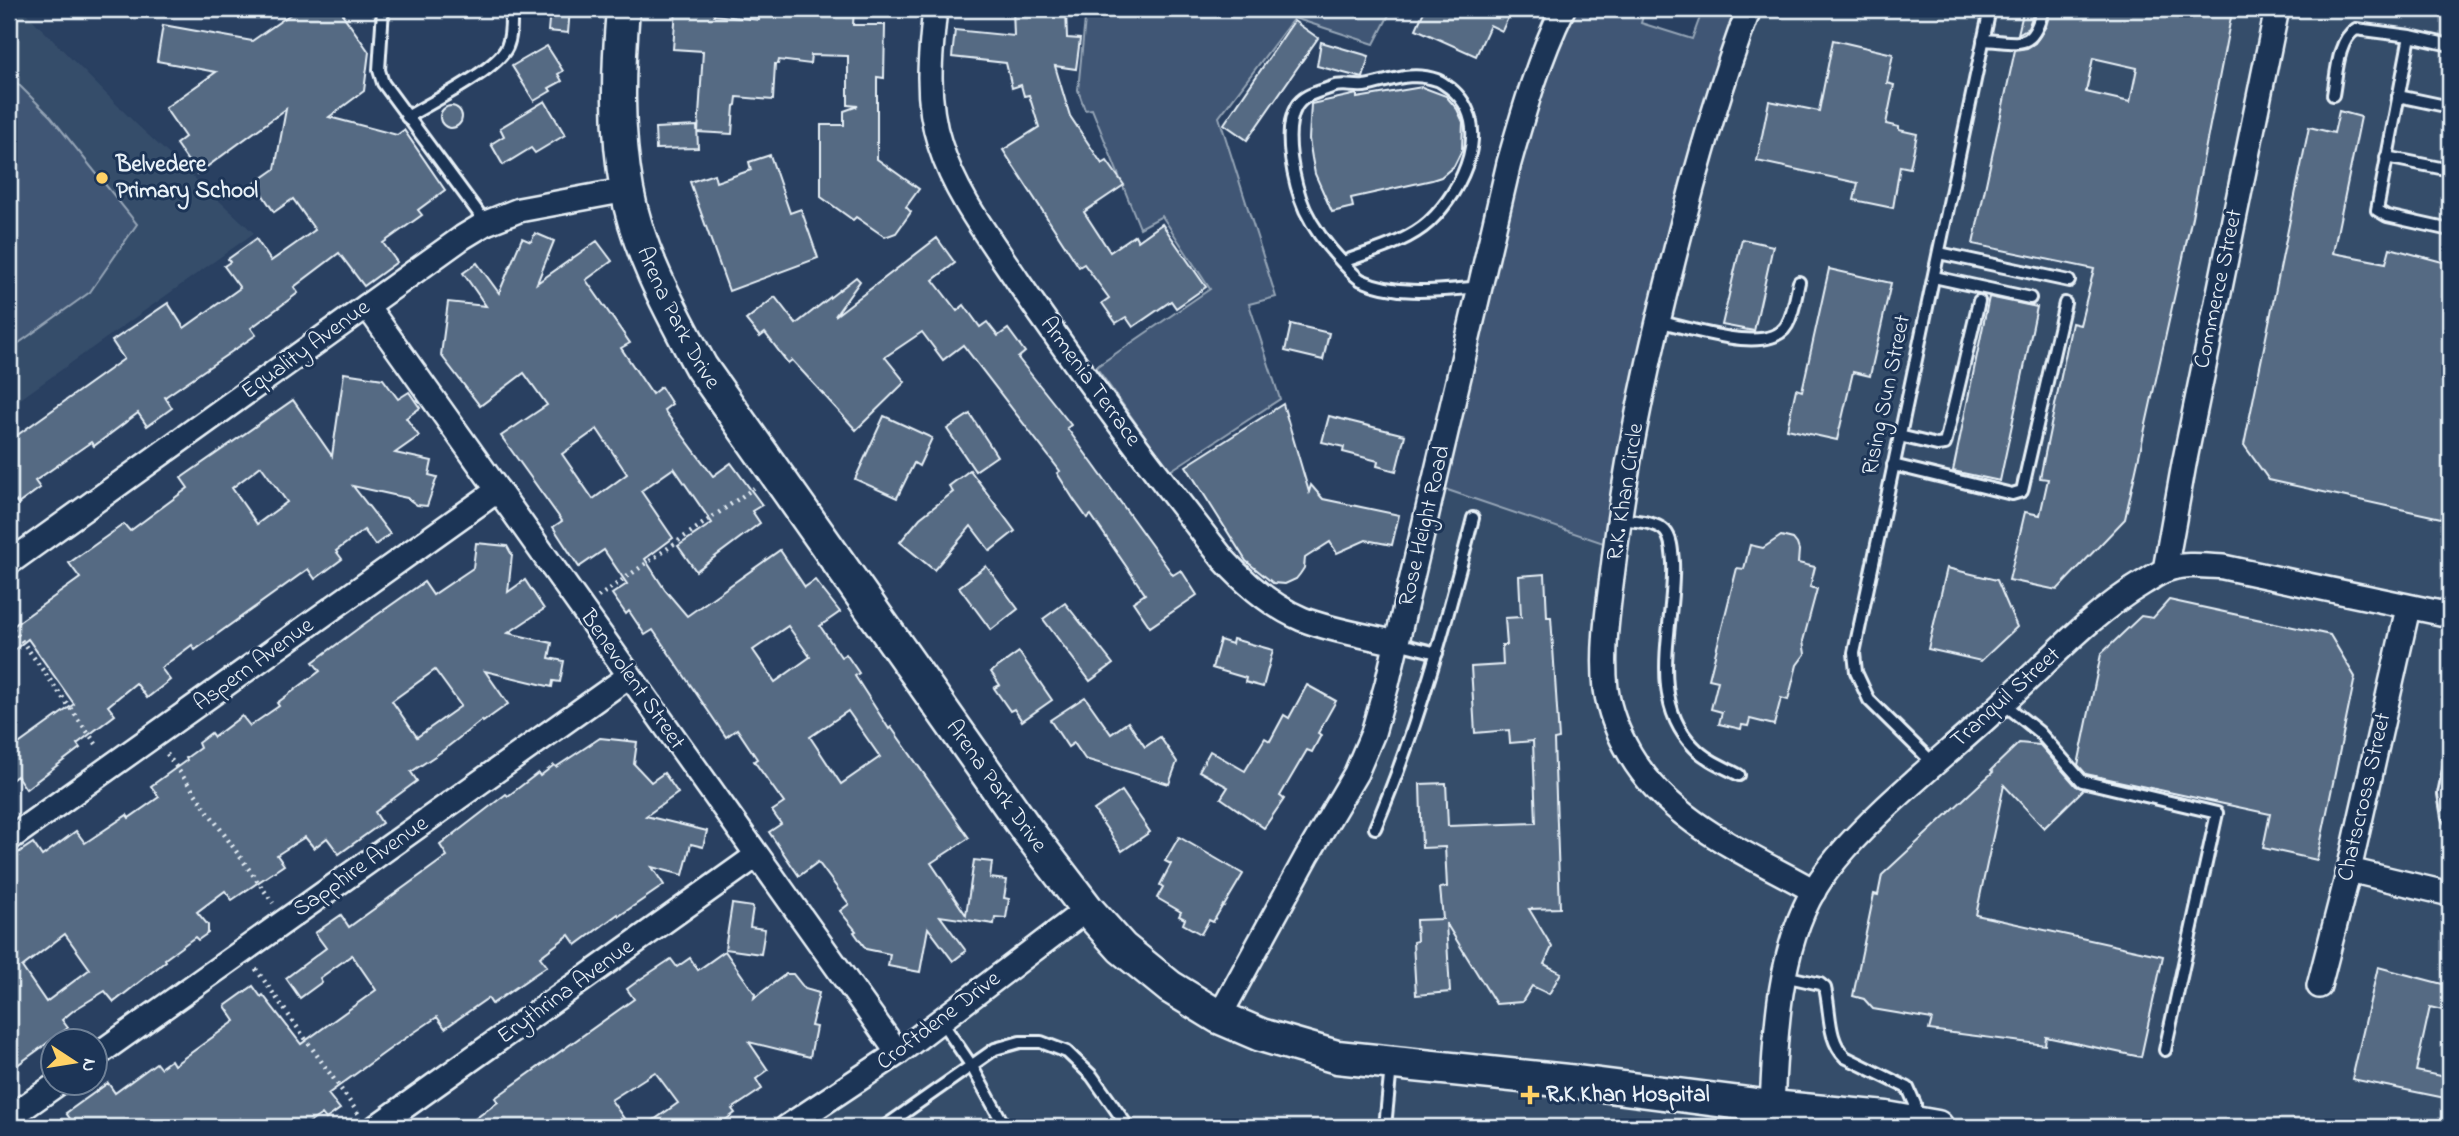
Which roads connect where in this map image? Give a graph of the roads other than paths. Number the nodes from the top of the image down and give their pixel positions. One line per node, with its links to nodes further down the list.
1 (383, 9): 16 (lane)
2 (511, 9): 16 (lane)
3 (623, 9): 19 (street, Arena Park Drive)
4 (935, 9): 42 (street, Armenia Terrace)
5 (1563, 9): 27 (street, Rose Height Road)
6 (1749, 9): 32 (street, R.K. Khan Circle)
7 (1990, 9): 11 (lane, Rising Sun Street)
8 (2043, 9): 11 (lane)
9 (2277, 9): 39 (street, Commerce Street)
10 (2410, 36): 12 (lane); 13 (lane); 14 (lane)
11 (1983, 40): 22 (lane, Rising Sun Street)
12 (2450, 45)
13 (2333, 95)
14 (2398, 96): 15 (lane); 17 (lane)
15 (2450, 107)
16 (407, 117): 20 (lane)
17 (2386, 157): 18 (lane); 21 (lane)
18 (2450, 170)
19 (627, 190): 20 (street, Equality Avenue); 56 (street, Arena Park Drive)
20 (486, 223): 31 (street, Equality Avenue)
21 (2450, 230)
22 (1939, 253): 24 (lane, Rising Sun Street); 25 (lane)
23 (1343, 262): 23 (lane); 27 (lane)
24 (1934, 276): 28 (lane); 33 (lane, Rising Sun Street)
25 (2069, 281)
26 (1799, 282): 32 (lane)
27 (1482, 287): 42 (street, Rose Height Road)
28 (2030, 298)
29 (1979, 301): 33 (lane)
30 (2065, 303): 34 (lane)
31 (367, 306): 35 (street, Benevolent Street); 38 (street, Equality Avenue)
32 (1657, 321): 37 (street, R.K. Khan Circle)
33 (1899, 436): 34 (lane, Rising Sun Street)
34 (1893, 465): 46 (lane, Rising Sun Street)
35 (498, 490): 44 (street, Benevolent Street); 51 (street, Aspern Avenue)
36 (1473, 518): 43 (lane)
37 (1619, 519): 48 (lane); 54 (street, R.K. Khan Circle)
38 (9, 563)
39 (2165, 570): 40 (street, Tranquil Street); 45 (street, Tranquil Street)
40 (2408, 608): 41 (street, Tranquil Street); 53 (street, Chatscross Street)
41 (2450, 615)
42 (1397, 643): 43 (lane); 59 (street, Rose Height Road)
43 (1437, 653): 50 (lane)
44 (629, 676): 52 (street, Benevolent Street); 61 (street, Sapphire Avenue)
45 (2003, 703): 46 (street, Tranquil Street); 62 (lane)
46 (1933, 763): 54 (street, Tranquil Street)
47 (2450, 764): 49 (lane)
48 (1740, 775)
49 (2450, 819)
50 (1375, 828)
51 (9, 839)
52 (756, 856): 63 (street, Benevolent Street); 70 (street, Erythrina Avenue)
53 (2349, 870): 55 (street); 58 (street, Chatscross Street)
54 (1814, 891): 57 (street, Tranquil Street)
55 (2450, 894)
56 (1087, 909): 59 (street, Arena Park Drive); 60 (street, Croftdene Drive)
57 (1784, 976): 67 (street, Tranquil Street); 69 (lane)
58 (2319, 986)
59 (1219, 1017): 64 (street, Arena Park Drive)
60 (941, 1021): 63 (street, Croftdene Drive); 65 (lane)
61 (108, 1047)
62 (2165, 1050)
63 (898, 1054): 71 (street, Croftdene Drive)
64 (1391, 1063): 67 (street, Arena Park Drive); 75 (lane)
65 (971, 1065): 72 (lane); 73 (lane); 74 (lane)
66 (38, 1097): 68 (street)
67 (1772, 1107): 69 (street)
68 (9, 1118)
69 (1905, 1124)
70 (376, 1127)
71 (786, 1127)
72 (884, 1127)
73 (1005, 1127)
74 (1128, 1127)
75 (1385, 1127)

